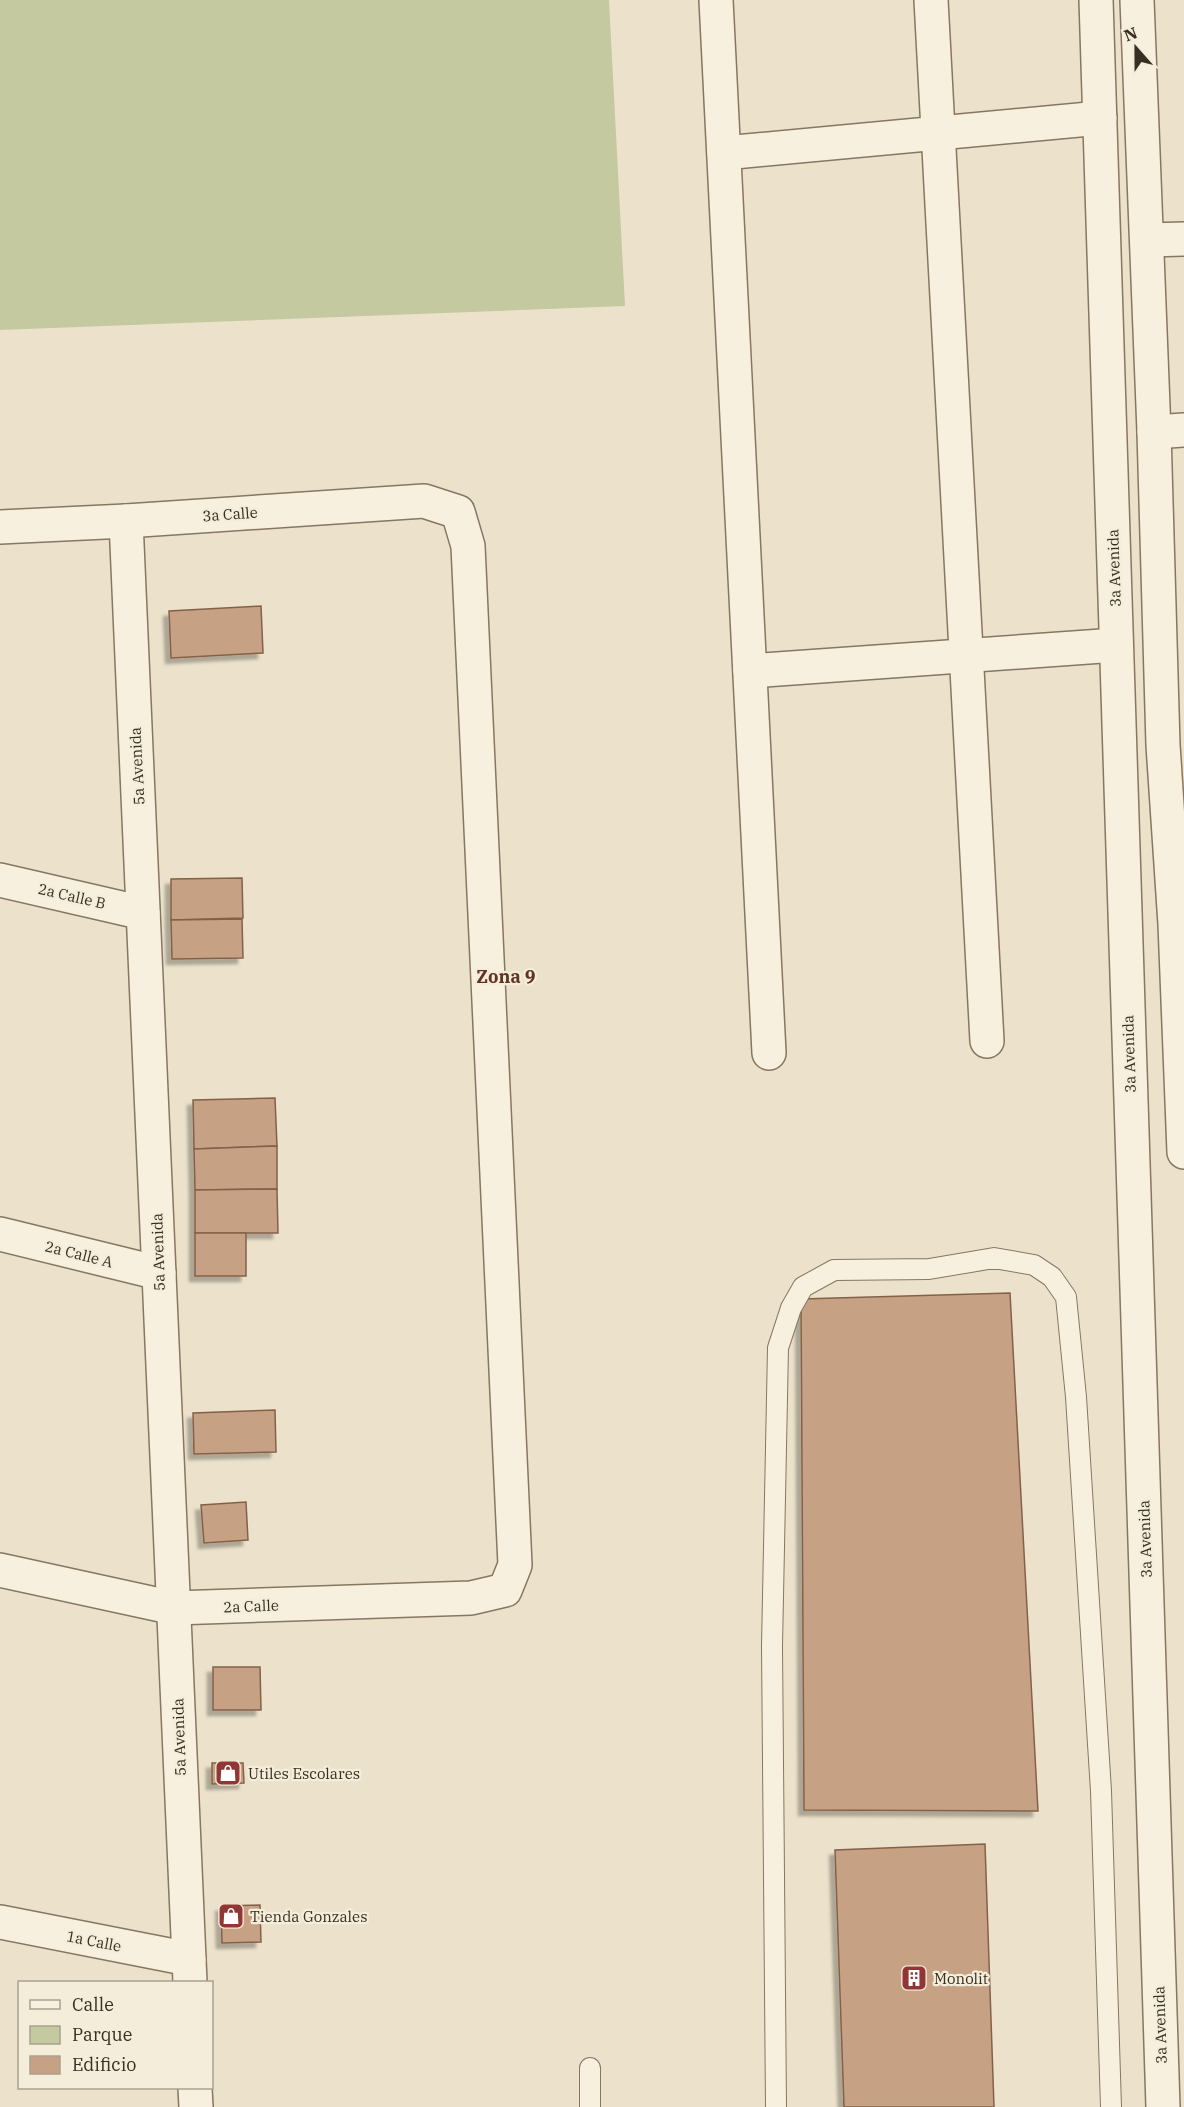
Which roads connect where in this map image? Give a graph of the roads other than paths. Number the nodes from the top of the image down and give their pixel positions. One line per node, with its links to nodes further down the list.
1 (716, 0): 7 (street)
2 (931, 0): 6 (street)
3 (1096, 0): 5 (street, 3a Avenida)
4 (1137, 0): 9 (street)
5 (1100, 118): 6 (street); 13 (street, 3a Avenida)
6 (938, 133): 7 (street); 14 (street)
7 (724, 153): 15 (street)
8 (1184, 239): 9 (street)
9 (1147, 240): 10 (street)
10 (1169, 431): 16 (street)
11 (126, 521): 12 (street, 3a Calle); 18 (street, 5a Avenida); 26 (street, 3a Calle)
12 (0, 527)
13 (1116, 645): 14 (street); 36 (street, 3a Avenida)
14 (967, 655): 15 (street); 20 (street)
15 (750, 671): 21 (street)
16 (1173, 744): 19 (street)
17 (0, 880): 18 (street, 2a Calle B)
18 (143, 913): 24 (street, 5a Avenida)
19 (1179, 924): 22 (street)
20 (987, 1041)
21 (769, 1053)
22 (1184, 1152)
23 (0, 1234): 24 (street, 2a Calle A)
24 (159, 1273): 27 (street, 5a Avenida)
25 (0, 1570): 27 (street, 2a Calle)
26 (505, 1590): 27 (street, 2a Calle)
27 (174, 1608): 29 (street, 5a Avenida)
28 (0, 1922): 29 (street, 1a Calle)
29 (189, 1971)
30 (590, 2068): 33 (lane)
31 (195, 2089): 32 (street)
32 (196, 2107)
33 (590, 2107)
34 (776, 2107): 35 (lane)
35 (1111, 2107)
36 (1163, 2107)

